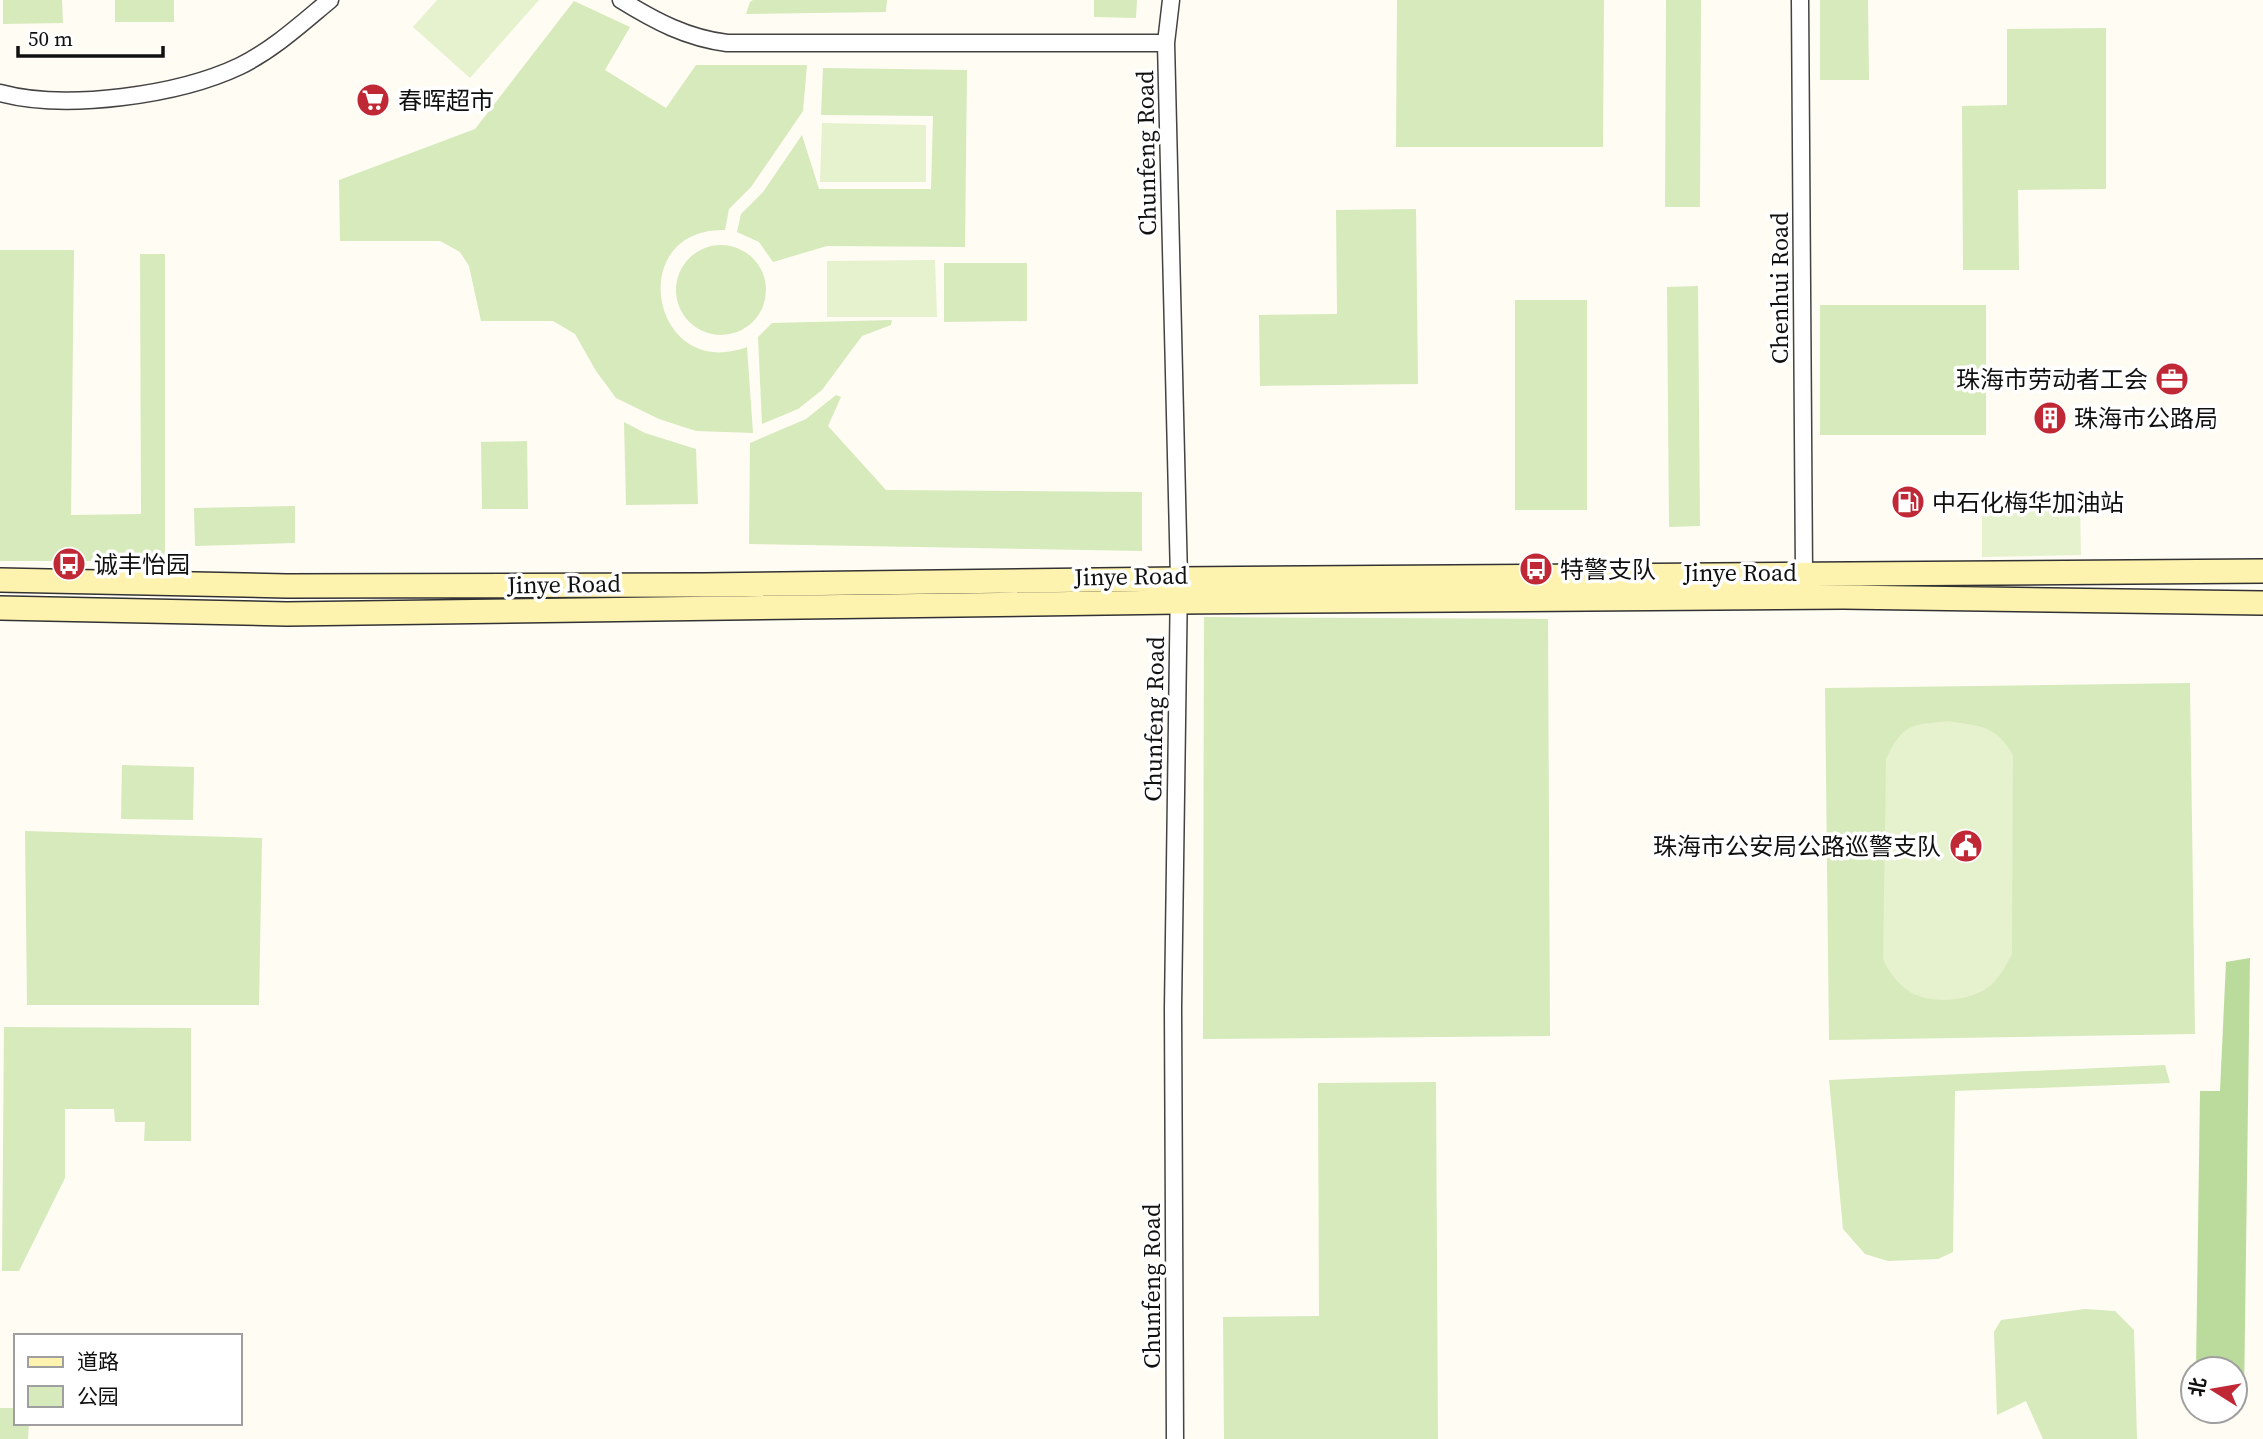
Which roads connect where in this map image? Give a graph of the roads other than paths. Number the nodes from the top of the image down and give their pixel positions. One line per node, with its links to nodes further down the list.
1 (330, 0): 6 (street)
2 (621, 0): 5 (street)
3 (1171, 0): 5 (street, Chunfeng Road)
4 (1800, 0): 8 (street, Chenhui Road)
5 (1166, 43): 10 (street, Chunfeng Road)
6 (0, 93)
7 (2263, 571): 8 (main road, Jinye Road)
8 (1804, 576): 10 (main road, Jinye Road)
9 (0, 580): 10 (main road, Jinye Road)
10 (1178, 590): 11 (main road, Jinye Road); 12 (main road, Jinye Road); 13 (street, Chunfeng Road)
11 (2263, 603)
12 (0, 608)
13 (1175, 1439)

